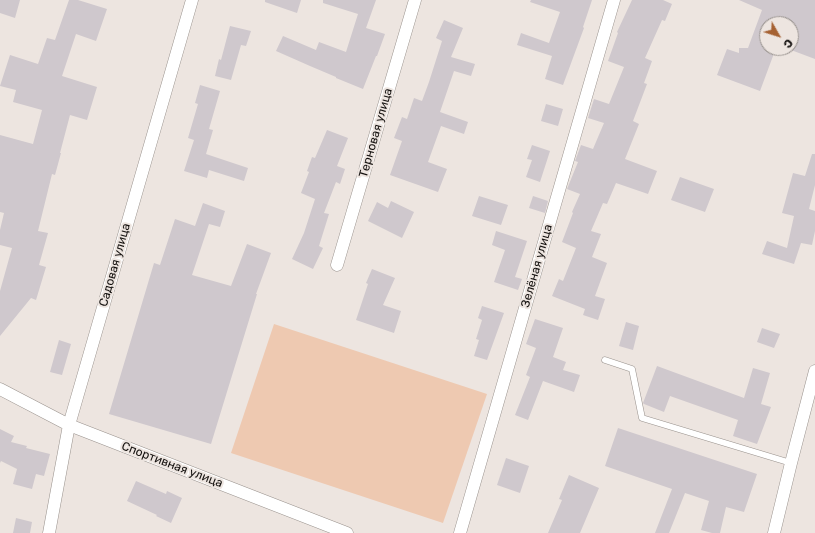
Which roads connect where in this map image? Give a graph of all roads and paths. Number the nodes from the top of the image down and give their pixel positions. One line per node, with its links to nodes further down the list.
1 (192, 0): 8 (street, Садовая улица)
2 (415, 0): 4 (street, Терновая улица)
3 (614, 0): 12 (street, Зелёная улица)
4 (337, 265)
5 (605, 360): 9 (lane)
6 (815, 371): 9 (street)
7 (0, 391): 8 (street, Спортивная улица)
8 (69, 425): 10 (street, Садовая улица); 11 (street, Спортивная улица)
9 (791, 463): 13 (street)
10 (49, 533)
11 (347, 533)
12 (460, 533)
13 (774, 533)

